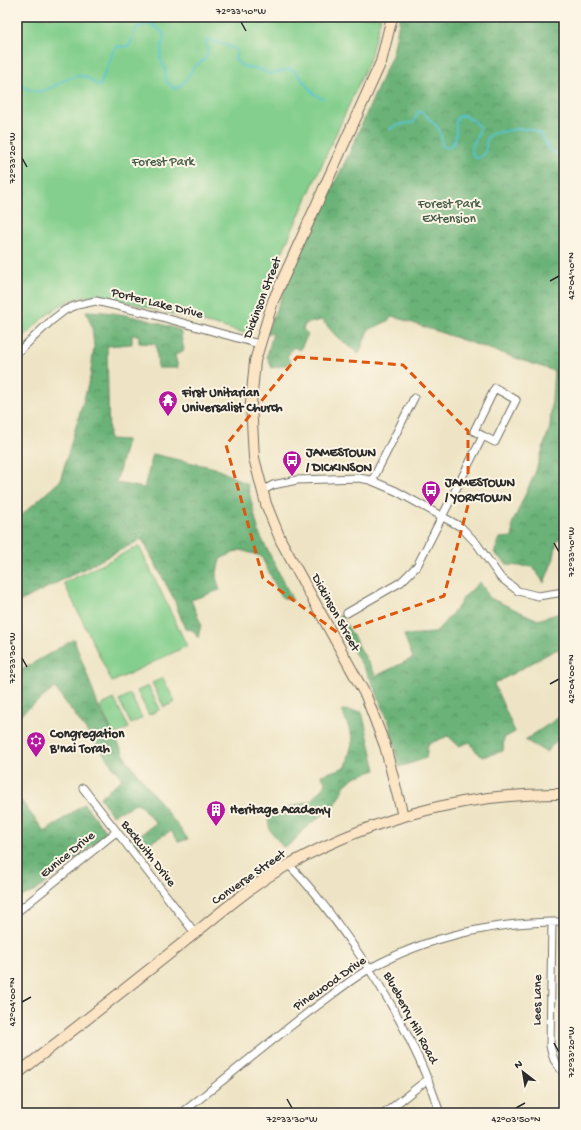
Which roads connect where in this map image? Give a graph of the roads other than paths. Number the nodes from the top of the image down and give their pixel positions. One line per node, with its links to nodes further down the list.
1 (392, 17): 2 (main road, Dickinson Street)
2 (259, 344): 3 (street, Porter Lake Drive); 7 (main road, Dickinson Street)
3 (17, 353)
4 (414, 398): 6 (street)
5 (483, 436): 5 (street); 8 (street)
6 (372, 481): 7 (street); 8 (street)
7 (262, 491): 13 (main road, Dickinson Street)
8 (442, 516): 9 (street); 10 (street)
9 (564, 592)
10 (347, 613)
11 (83, 788): 14 (street, Beckwith Drive)
12 (564, 794): 13 (main road, Converse Street)
13 (403, 816): 15 (main road, Converse Street)
14 (116, 832): 16 (street, Eunice Drive); 19 (street, Beckwith Drive)
15 (289, 865): 19 (main road, Converse Street); 20 (street, Blueberry Hill Road)
16 (17, 912)
17 (552, 922): 18 (street, Pinewood Drive); 20 (street, Pinewood Drive); 22 (street, Lees Lane)
18 (564, 922)
19 (195, 933): 21 (main road, Converse Street)
20 (370, 969): 23 (street, Blueberry Hill Road); 24 (street, Pinewood Drive)
21 (17, 1074)
22 (564, 1074)
23 (428, 1080): 25 (street); 26 (street, Blueberry Hill Road)
24 (182, 1113)
25 (385, 1113)
26 (440, 1113)

